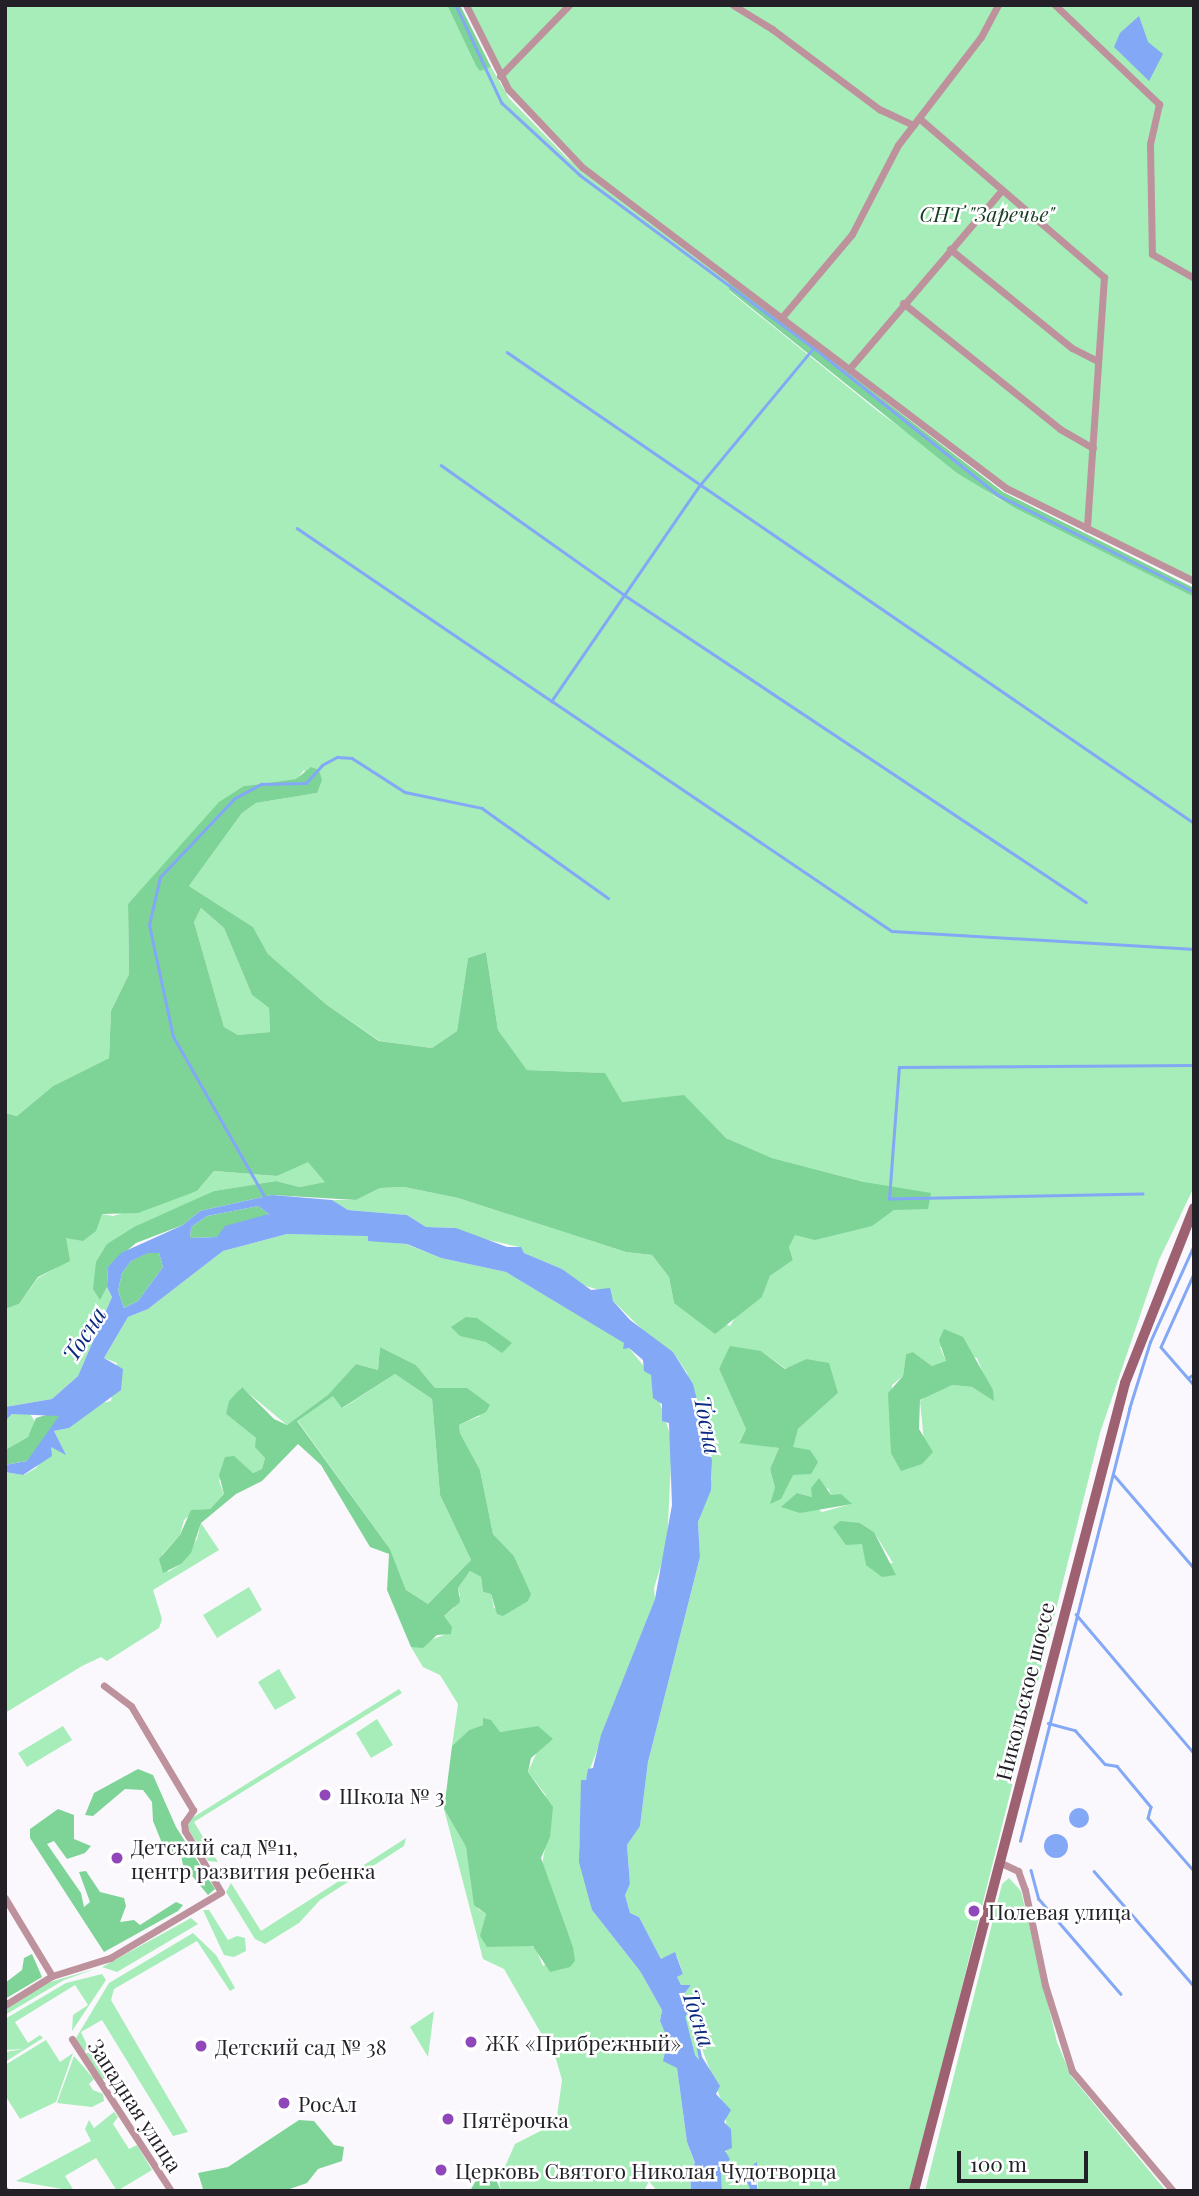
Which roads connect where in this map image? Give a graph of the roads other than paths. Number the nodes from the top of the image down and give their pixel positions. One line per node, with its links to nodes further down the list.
1 (466, 5): 6 (street)
2 (569, 5): 6 (street)
3 (733, 5): 7 (street)
4 (998, 5): 7 (street)
5 (1055, 5): 10 (street)
6 (500, 76): 12 (street)
7 (917, 122): 8 (street); 12 (street)
8 (1001, 191): 9 (street); 13 (street)
9 (950, 249): 11 (street); 13 (street)
10 (1194, 278)
11 (904, 303): 14 (street); 15 (street)
12 (783, 316): 14 (street)
13 (1098, 361): 15 (street)
14 (850, 368): 16 (street)
15 (1093, 448): 16 (street)
16 (1087, 528): 17 (street)
17 (1194, 581)
18 (1194, 1208): 20 (main road, Никольское шоссе)
19 (104, 1686): 22 (street)
20 (1001, 1863): 26 (main road, Никольское шоссе); 27 (street)
21 (5, 1898): 22 (street)
22 (52, 1976): 23 (street)
23 (5, 2005)
24 (72, 2039): 25 (street, Западная улица)
25 (171, 2191)
26 (914, 2191)
27 (1173, 2191)

